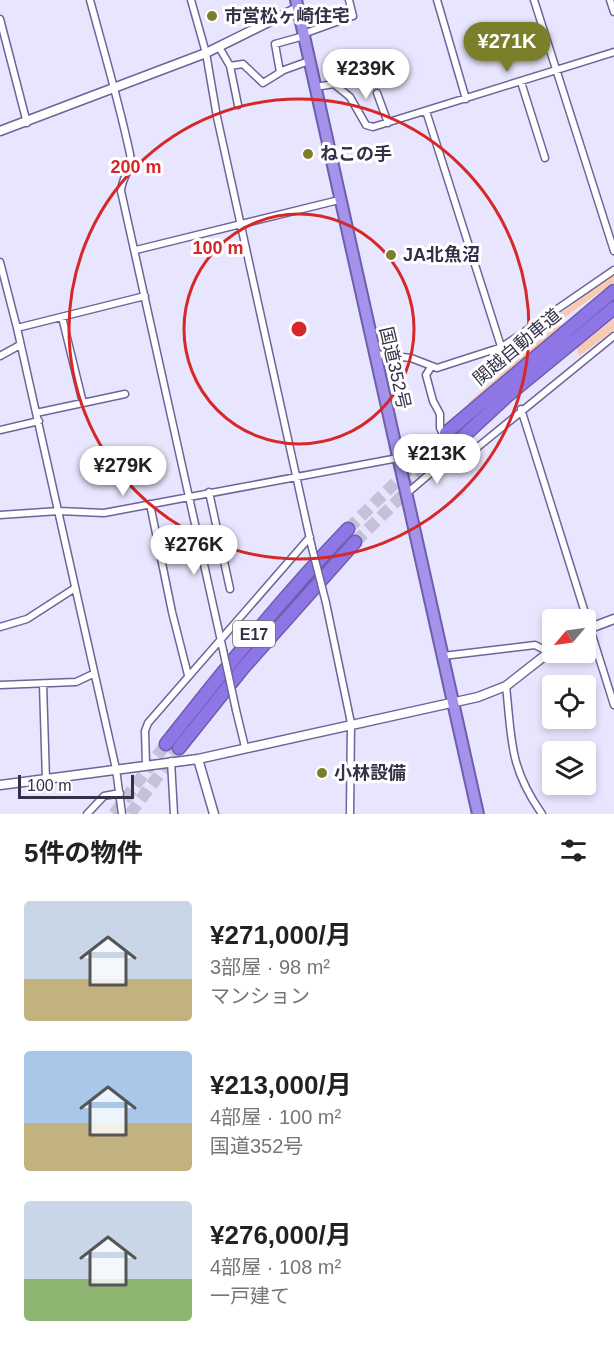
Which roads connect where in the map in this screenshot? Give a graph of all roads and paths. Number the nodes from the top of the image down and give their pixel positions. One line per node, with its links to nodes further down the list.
1 (90, 0): 20 (street)
2 (191, 0): 13 (street)
3 (349, 0): 10 (street)
4 (437, 0): 22 (street)
5 (534, 0): 16 (street)
6 (610, 0): 8 (street)
7 (296, 4): 10 (highway, 国道352号); 11 (street)
8 (614, 12)
9 (0, 19): 25 (street)
10 (303, 35): 14 (highway, 国道352号); 17 (street)
11 (219, 47): 13 (street); 15 (street)
12 (614, 52): 16 (street)
13 (206, 53): 20 (street); 30 (street)
14 (309, 61): 17 (street); 19 (highway, 国道352号)
15 (230, 66): 17 (street); 23 (street)
16 (556, 71): 18 (street); 32 (street)
17 (280, 72)
18 (521, 82): 22 (street); 28 (street)
19 (315, 87): 26 (street); 29 (highway, 国道352号)
20 (114, 89): 25 (street); 31 (street)
21 (377, 93): 26 (street)
22 (466, 99): 24 (street)
23 (238, 105)
24 (426, 111): 26 (street); 42 (street)
25 (27, 123): 27 (street)
26 (388, 123)
27 (0, 131)
28 (545, 158)
29 (339, 200): 30 (street); 43 (highway, 国道352号)
30 (243, 225): 31 (street); 56 (street)
31 (136, 250): 36 (street)
32 (614, 251)
33 (0, 262): 39 (street)
34 (614, 270): 42 (street)
35 (614, 291): 53 (highway, 関越自動車道)
36 (145, 296): 38 (street); 59 (street)
37 (614, 308): 54 (highway, 関越自動車道)
38 (62, 317): 39 (street); 48 (street)
39 (18, 328): 41 (street)
40 (614, 336): 49 (street)
41 (20, 345): 44 (street); 50 (street)
42 (502, 347): 45 (street); 46 (street)
43 (375, 354): 46 (street); 55 (highway, 国道352号)
44 (0, 356)
45 (505, 359)
46 (431, 367): 54 (street)
47 (125, 394): 48 (street)
48 (82, 403): 50 (street)
49 (521, 409): 54 (street); 68 (street)
50 (36, 413): 51 (street)
51 (39, 421): 52 (street); 61 (street)
52 (0, 430)
53 (446, 433)
54 (453, 450): 58 (street)
55 (398, 458): 56 (street); 58 (highway, 国道352号)
56 (299, 477): 57 (street); 64 (street)
57 (209, 492): 59 (street); 67 (street)
58 (406, 494): 75 (highway, 国道352号)
59 (189, 495): 60 (street); 72 (street)
60 (150, 504): 61 (street); 78 (street)
61 (59, 511): 62 (street); 66 (street)
62 (0, 515)
63 (348, 529): 85 (highway, E17)
64 (310, 537): 72 (street); 84 (street, bridge)
65 (355, 542): 87 (highway, E17)
66 (75, 588): 71 (street); 77 (street)
67 (230, 589)
68 (581, 609)
69 (614, 619): 70 (street)
70 (596, 625)
71 (0, 627)
72 (219, 638): 78 (street); 86 (street, bridge)
73 (542, 648): 75 (street)
74 (596, 654): 83 (street)
75 (443, 656): 82 (highway, 国道352号)
76 (542, 658): 81 (street)
77 (93, 674): 80 (street); 91 (street)
78 (188, 675): 90 (street)
79 (0, 684): 80 (street)
80 (43, 684): 92 (street)
81 (506, 686): 82 (street); 101 (street)
82 (453, 702): 84 (street); 100 (highway, 国道352号)
83 (614, 705)
84 (351, 723): 86 (street); 99 (street)
85 (166, 744)
86 (245, 747): 88 (street)
87 (179, 748)
88 (198, 759): 89 (street); 98 (street)
89 (171, 761): 90 (street); 97 (street)
90 (146, 764): 91 (street)
91 (116, 769): 92 (street); 94 (street)
92 (46, 780): 93 (street)
93 (0, 786)
94 (120, 793): 95 (street); 96 (street)
95 (87, 814)
96 (122, 814)
97 (174, 814)
98 (214, 814)
99 (350, 814)
100 (478, 814)
101 (542, 814)

